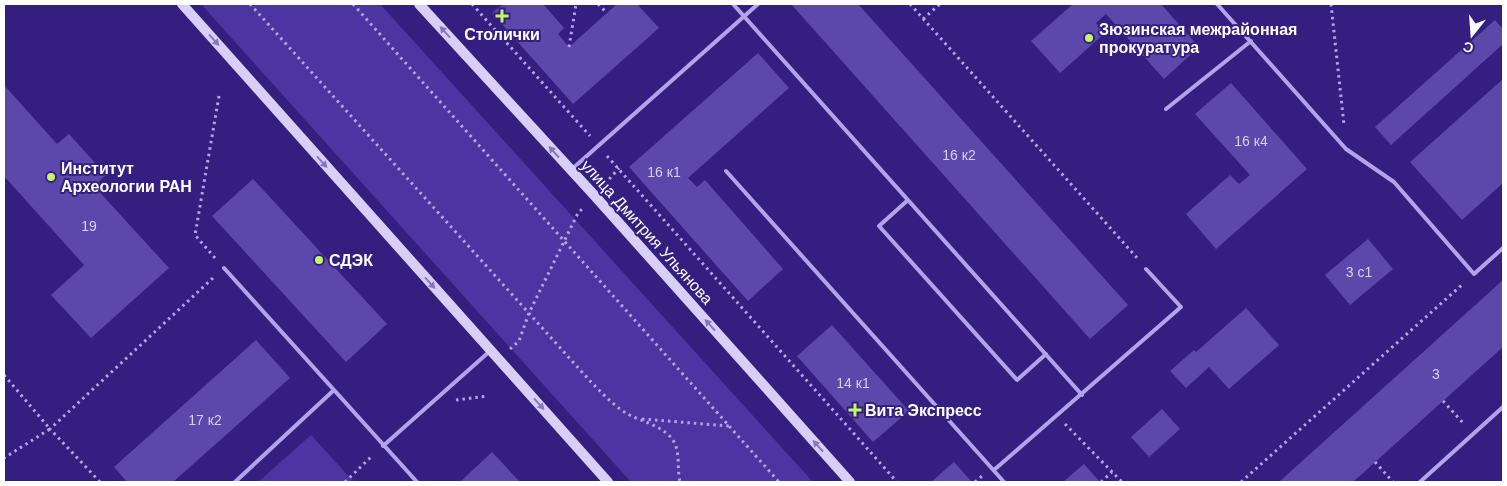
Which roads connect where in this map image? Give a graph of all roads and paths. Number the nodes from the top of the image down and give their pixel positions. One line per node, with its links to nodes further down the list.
1 (182, 4): 34 (main road, one-way to 34)
2 (250, 4): 33 (path)
3 (353, 4): 28 (path)
4 (419, 4): 24 (main road, улица Дмитрия Ульянова, one-way to 4)
5 (472, 4): 21 (path)
6 (576, 4): 18 (path)
7 (598, 4): 14 (path)
8 (733, 4): 15 (lane)
9 (758, 4): 15 (lane)
10 (910, 4): 16 (path)
11 (940, 4): 16 (path)
12 (1217, 4): 17 (lane)
13 (1331, 4): 22 (path)
14 (607, 13)
15 (744, 16): 21 (lane); 27 (lane)
16 (923, 19): 31 (path)
17 (1250, 41): 20 (lane); 22 (lane)
18 (569, 47)
19 (219, 96): 30 (path)
20 (1166, 108)
21 (598, 146): 23 (path); 24 (lane)
22 (1346, 149): 32 (lane)
23 (619, 168): 26 (path); 60 (path)
24 (571, 170): 26 (main road, улица Дмитрия Ульянова)
25 (726, 171): 50 (lane)
26 (594, 196): 28 (path); 59 (main road, улица Дмитрия Ульянова, one-way to 26)
27 (908, 200): 35 (lane); 35 (lane)
28 (564, 241): 33 (path); 44 (path)
29 (1503, 248): 32 (lane)
30 (224, 268): 38 (lane); 45 (path)
31 (1146, 269): 39 (lane)
32 (1474, 274): 64 (path)
33 (529, 313): 36 (path); 43 (path)
34 (490, 351): 36 (main road); 47 (lane)
35 (1046, 354): 39 (lane)
36 (498, 359): 56 (main road, one-way to 56)
37 (4, 375): 45 (path)
38 (334, 390): 47 (lane); 53 (lane)
39 (1082, 395): 42 (lane)
40 (1443, 401): 46 (path)
41 (1503, 407): 46 (lane)
42 (1058, 416): 50 (lane); 51 (path)
43 (639, 419): 44 (path); 57 (path)
44 (729, 426): 58 (path)
45 (50, 429): 48 (path); 52 (path)
46 (1473, 434): 66 (lane)
47 (383, 446): 54 (path); 55 (lane)
48 (4, 458)
49 (1375, 462): 65 (path)
50 (994, 470): 61 (lane)
51 (1112, 472): 62 (path); 63 (path)
52 (100, 482)
53 (235, 482)
54 (345, 482)
55 (417, 482)
56 (608, 482)
57 (680, 482)
58 (779, 482)
59 (850, 482)
60 (897, 482)
61 (1004, 482)
62 (1101, 482)
63 (1122, 482)
64 (1240, 482)
65 (1393, 482)
66 (1420, 482)

